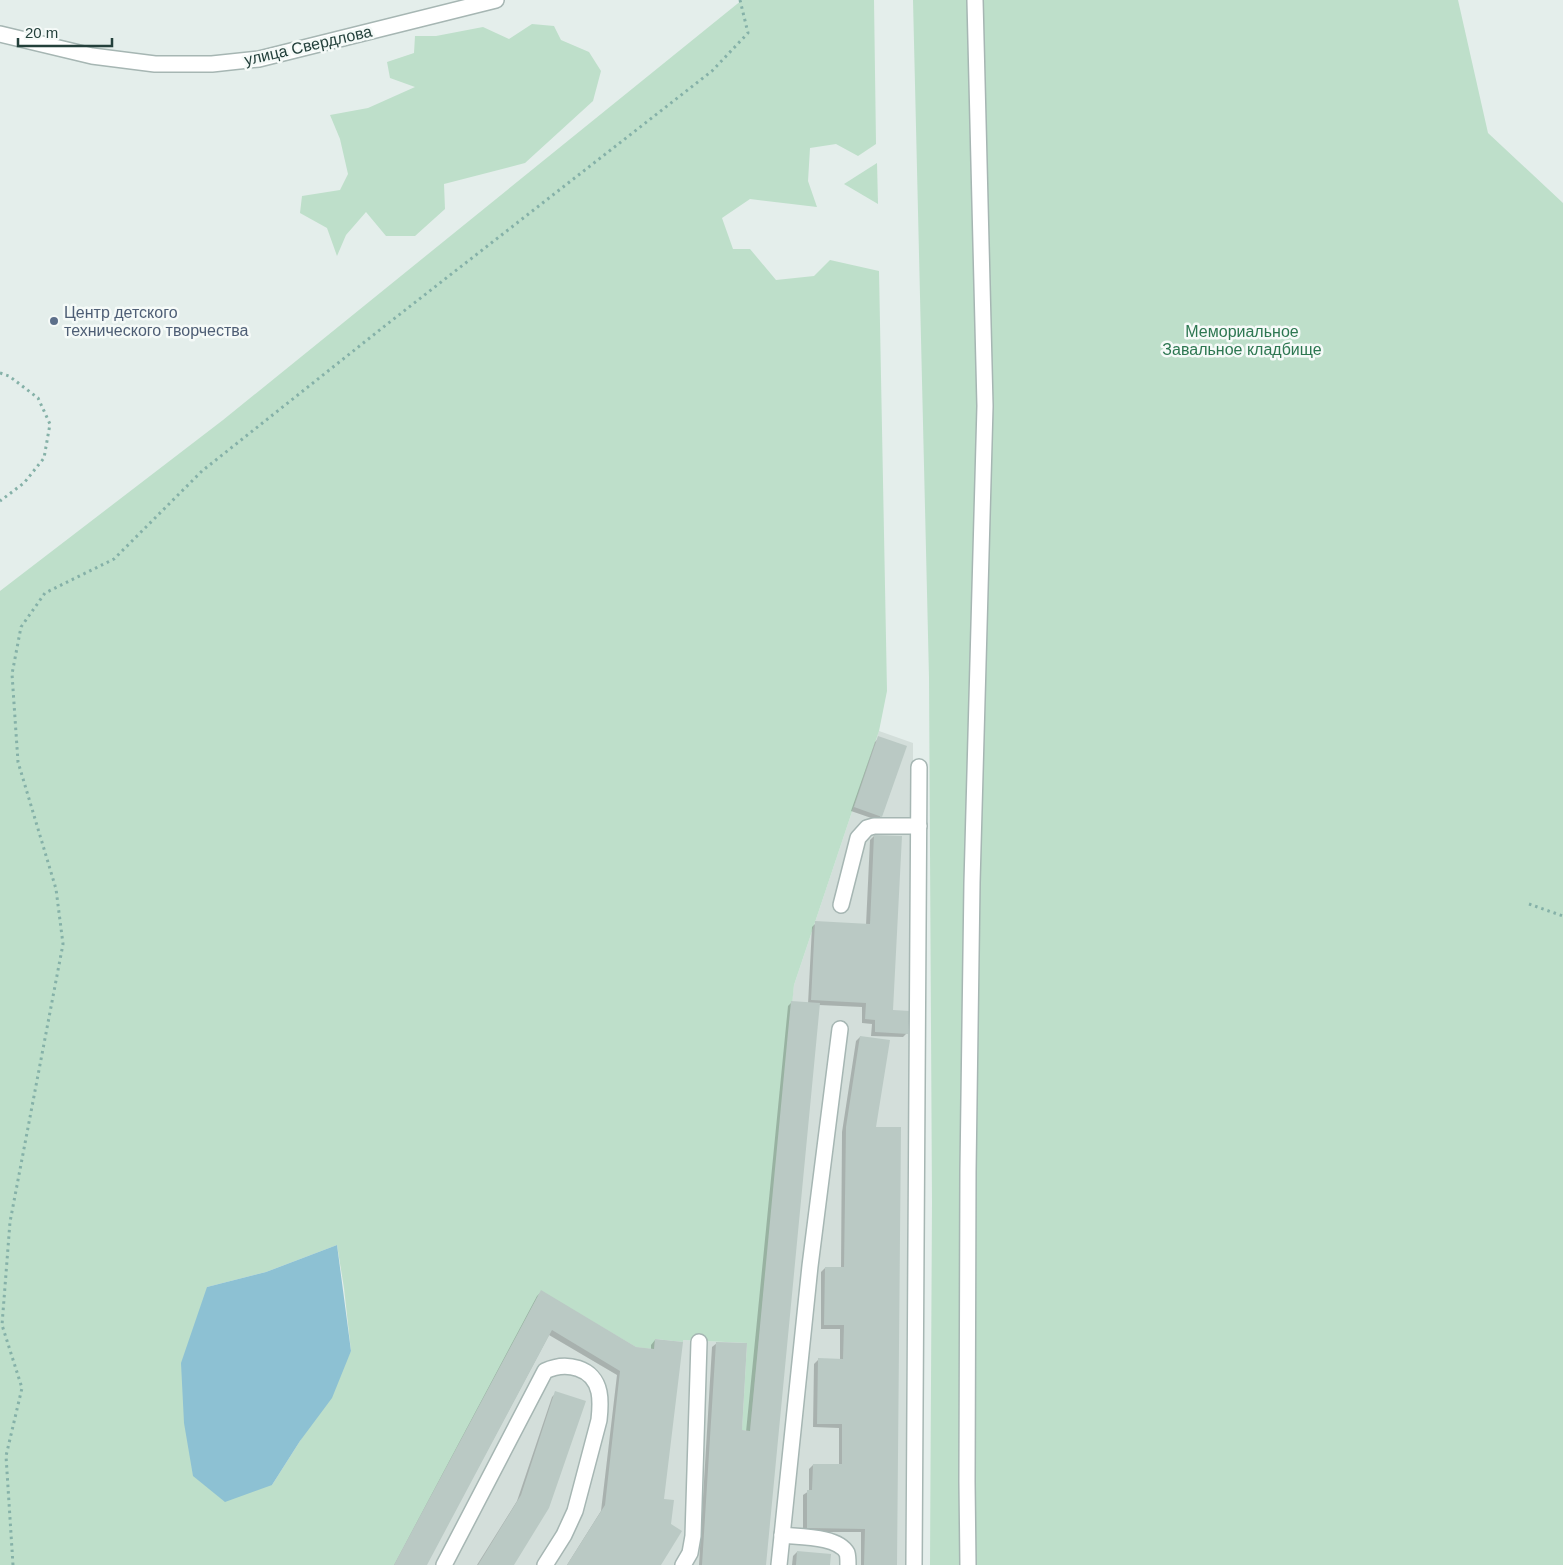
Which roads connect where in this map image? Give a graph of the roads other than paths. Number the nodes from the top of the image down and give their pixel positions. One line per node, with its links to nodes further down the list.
1 (496, 0): 3 (street, улица Свердлова)
2 (975, 0): 16 (street)
3 (0, 34)
4 (919, 767): 5 (street)
5 (919, 826): 6 (street); 15 (street)
6 (841, 905)
7 (840, 1029): 9 (street)
8 (699, 1342): 12 (street)
9 (782, 1535): 13 (street); 14 (street)
10 (444, 1565): 11 (street)
11 (545, 1565)
12 (683, 1565)
13 (779, 1565)
14 (848, 1565)
15 (914, 1565)
16 (968, 1565)

